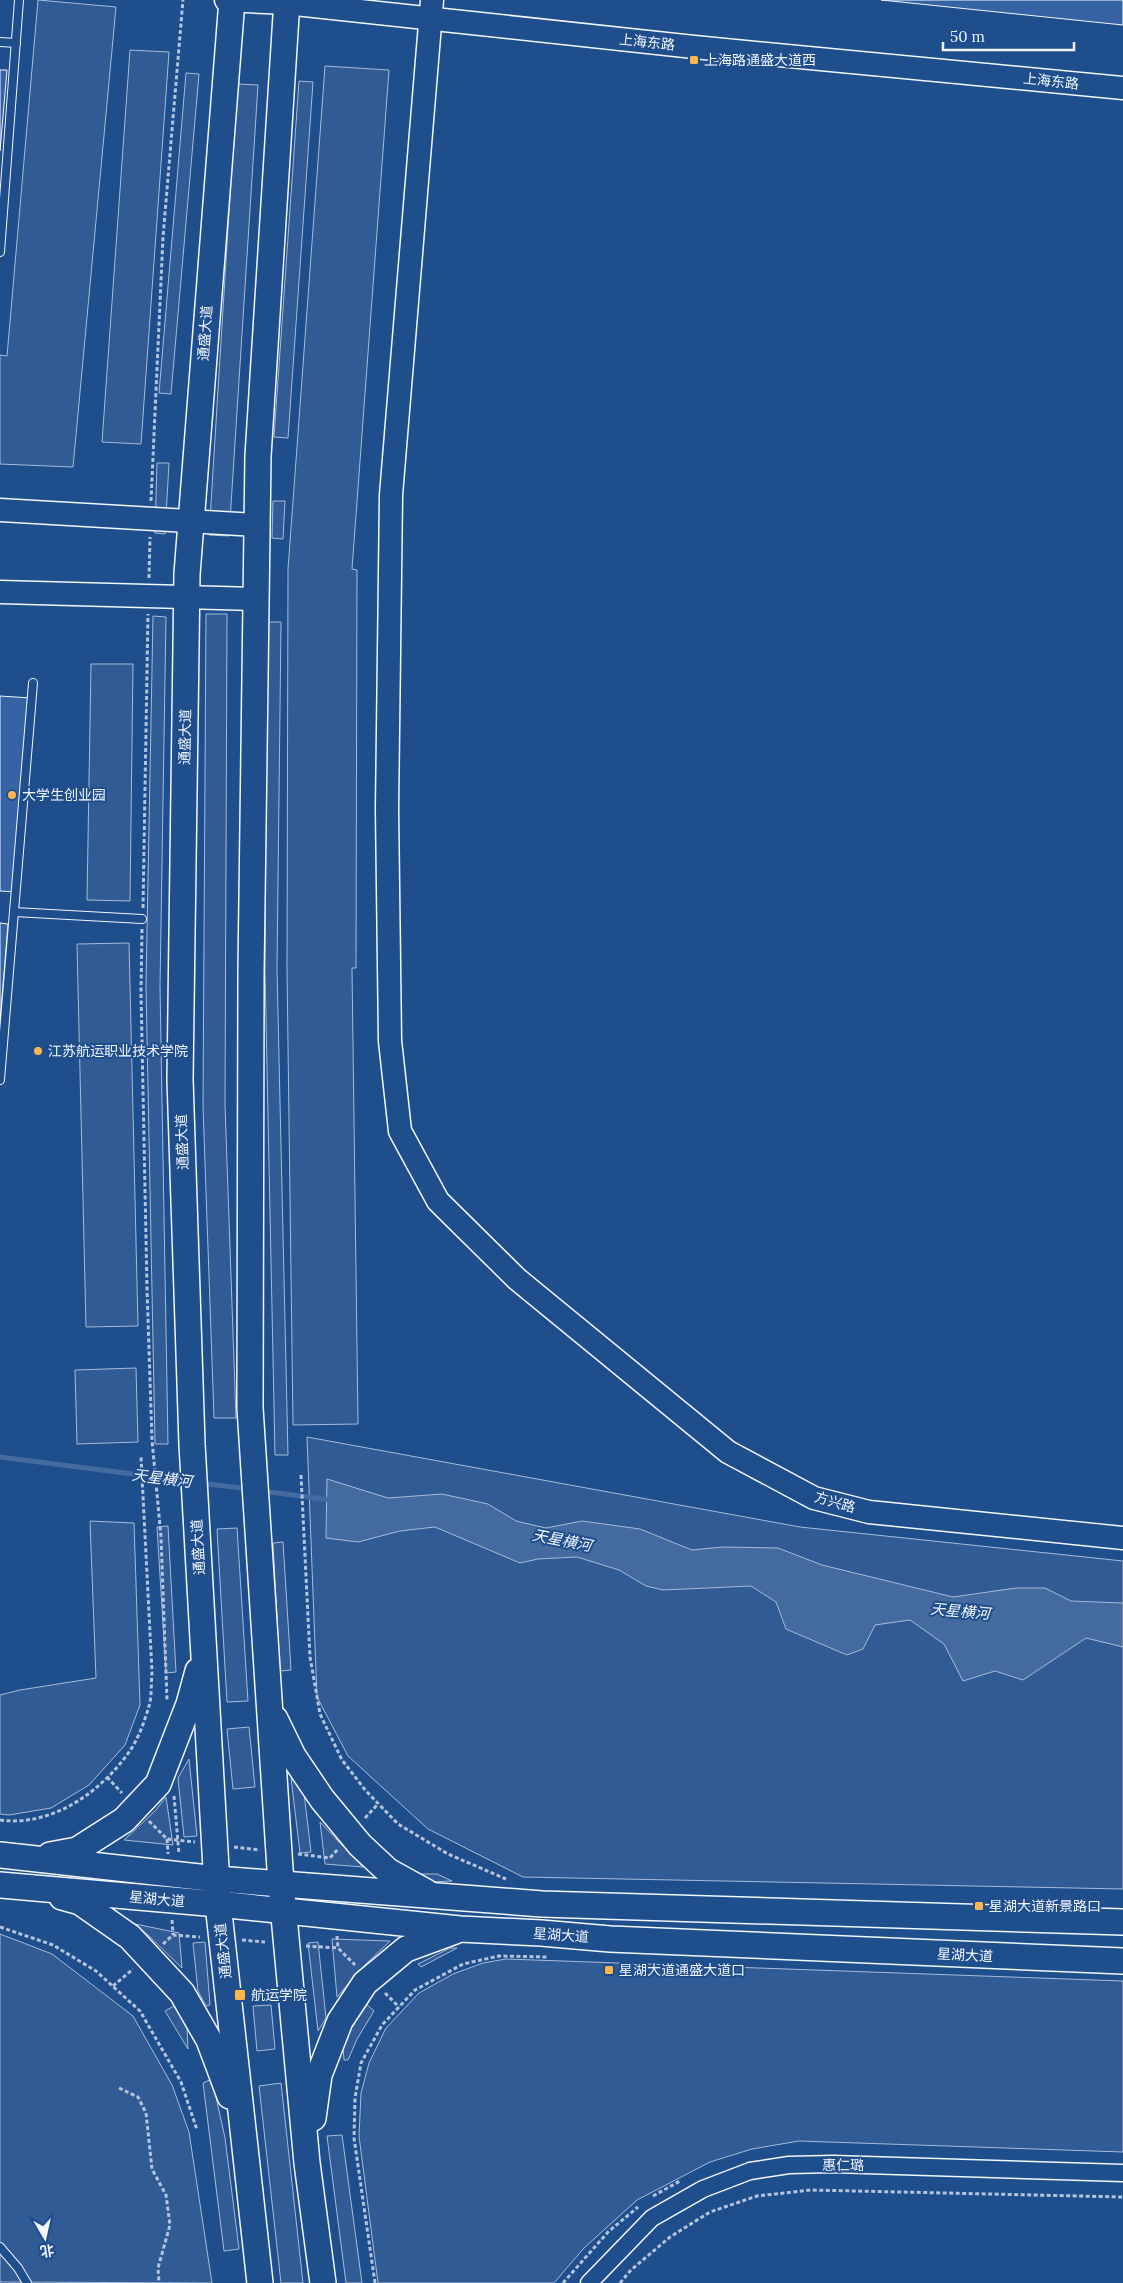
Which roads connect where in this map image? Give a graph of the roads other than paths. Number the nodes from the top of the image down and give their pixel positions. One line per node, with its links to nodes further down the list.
1 (19, 0): 6 (lane)
2 (230, 0): 3 (street, 上海东路); 10 (main road, 通盛大道)
3 (286, 1): 4 (street, 上海东路); 11 (main road)
4 (431, 9): 7 (street, 上海东路); 19 (street, 方兴路)
5 (0, 42): 6 (lane)
6 (16, 43): 8 (lane)
7 (1123, 88)
8 (0, 252)
9 (0, 510): 10 (street)
10 (191, 521): 11 (street); 13 (main road, 通盛大道)
11 (257, 525): 14 (main road)
12 (0, 592): 13 (street)
13 (187, 597): 14 (street); 20 (main road, 通盛大道)
14 (256, 599): 21 (main road)
15 (33, 683): 16 (lane)
16 (14, 912): 17 (lane); 18 (lane)
17 (142, 919)
18 (0, 1080)
19 (1123, 1538)
20 (204, 1650): 23 (main road); 24 (main road, 通盛大道)
21 (270, 1708): 25 (main road); 28 (main road)
22 (0, 1855): 23 (main road, 星湖大道)
23 (27, 1858): 24 (main road, 星湖大道)
24 (217, 1879): 25 (main road, 星湖大道); 29 (main road, 通盛大道)
25 (281, 1884): 28 (main road, 星湖大道); 30 (main road)
26 (0, 1885): 27 (main road, 星湖大道)
27 (28, 1888): 29 (main road, 星湖大道); 35 (main road)
28 (435, 1897): 31 (main road, 星湖大道)
29 (218, 1904): 30 (main road, 星湖大道); 35 (main road, 通盛大道)
30 (285, 1912): 32 (main road, 星湖大道); 34 (main road)
31 (1123, 1922)
32 (460, 1929): 33 (main road, 星湖大道); 34 (main road)
33 (1123, 1961)
34 (308, 2163): 41 (main road)
35 (247, 2166): 40 (main road, 通盛大道)
36 (1123, 2173): 38 (street, 惠仁璐)
37 (0, 2247): 39 (lane)
38 (593, 2278)
39 (27, 2283)
40 (260, 2283)
41 (323, 2283)

